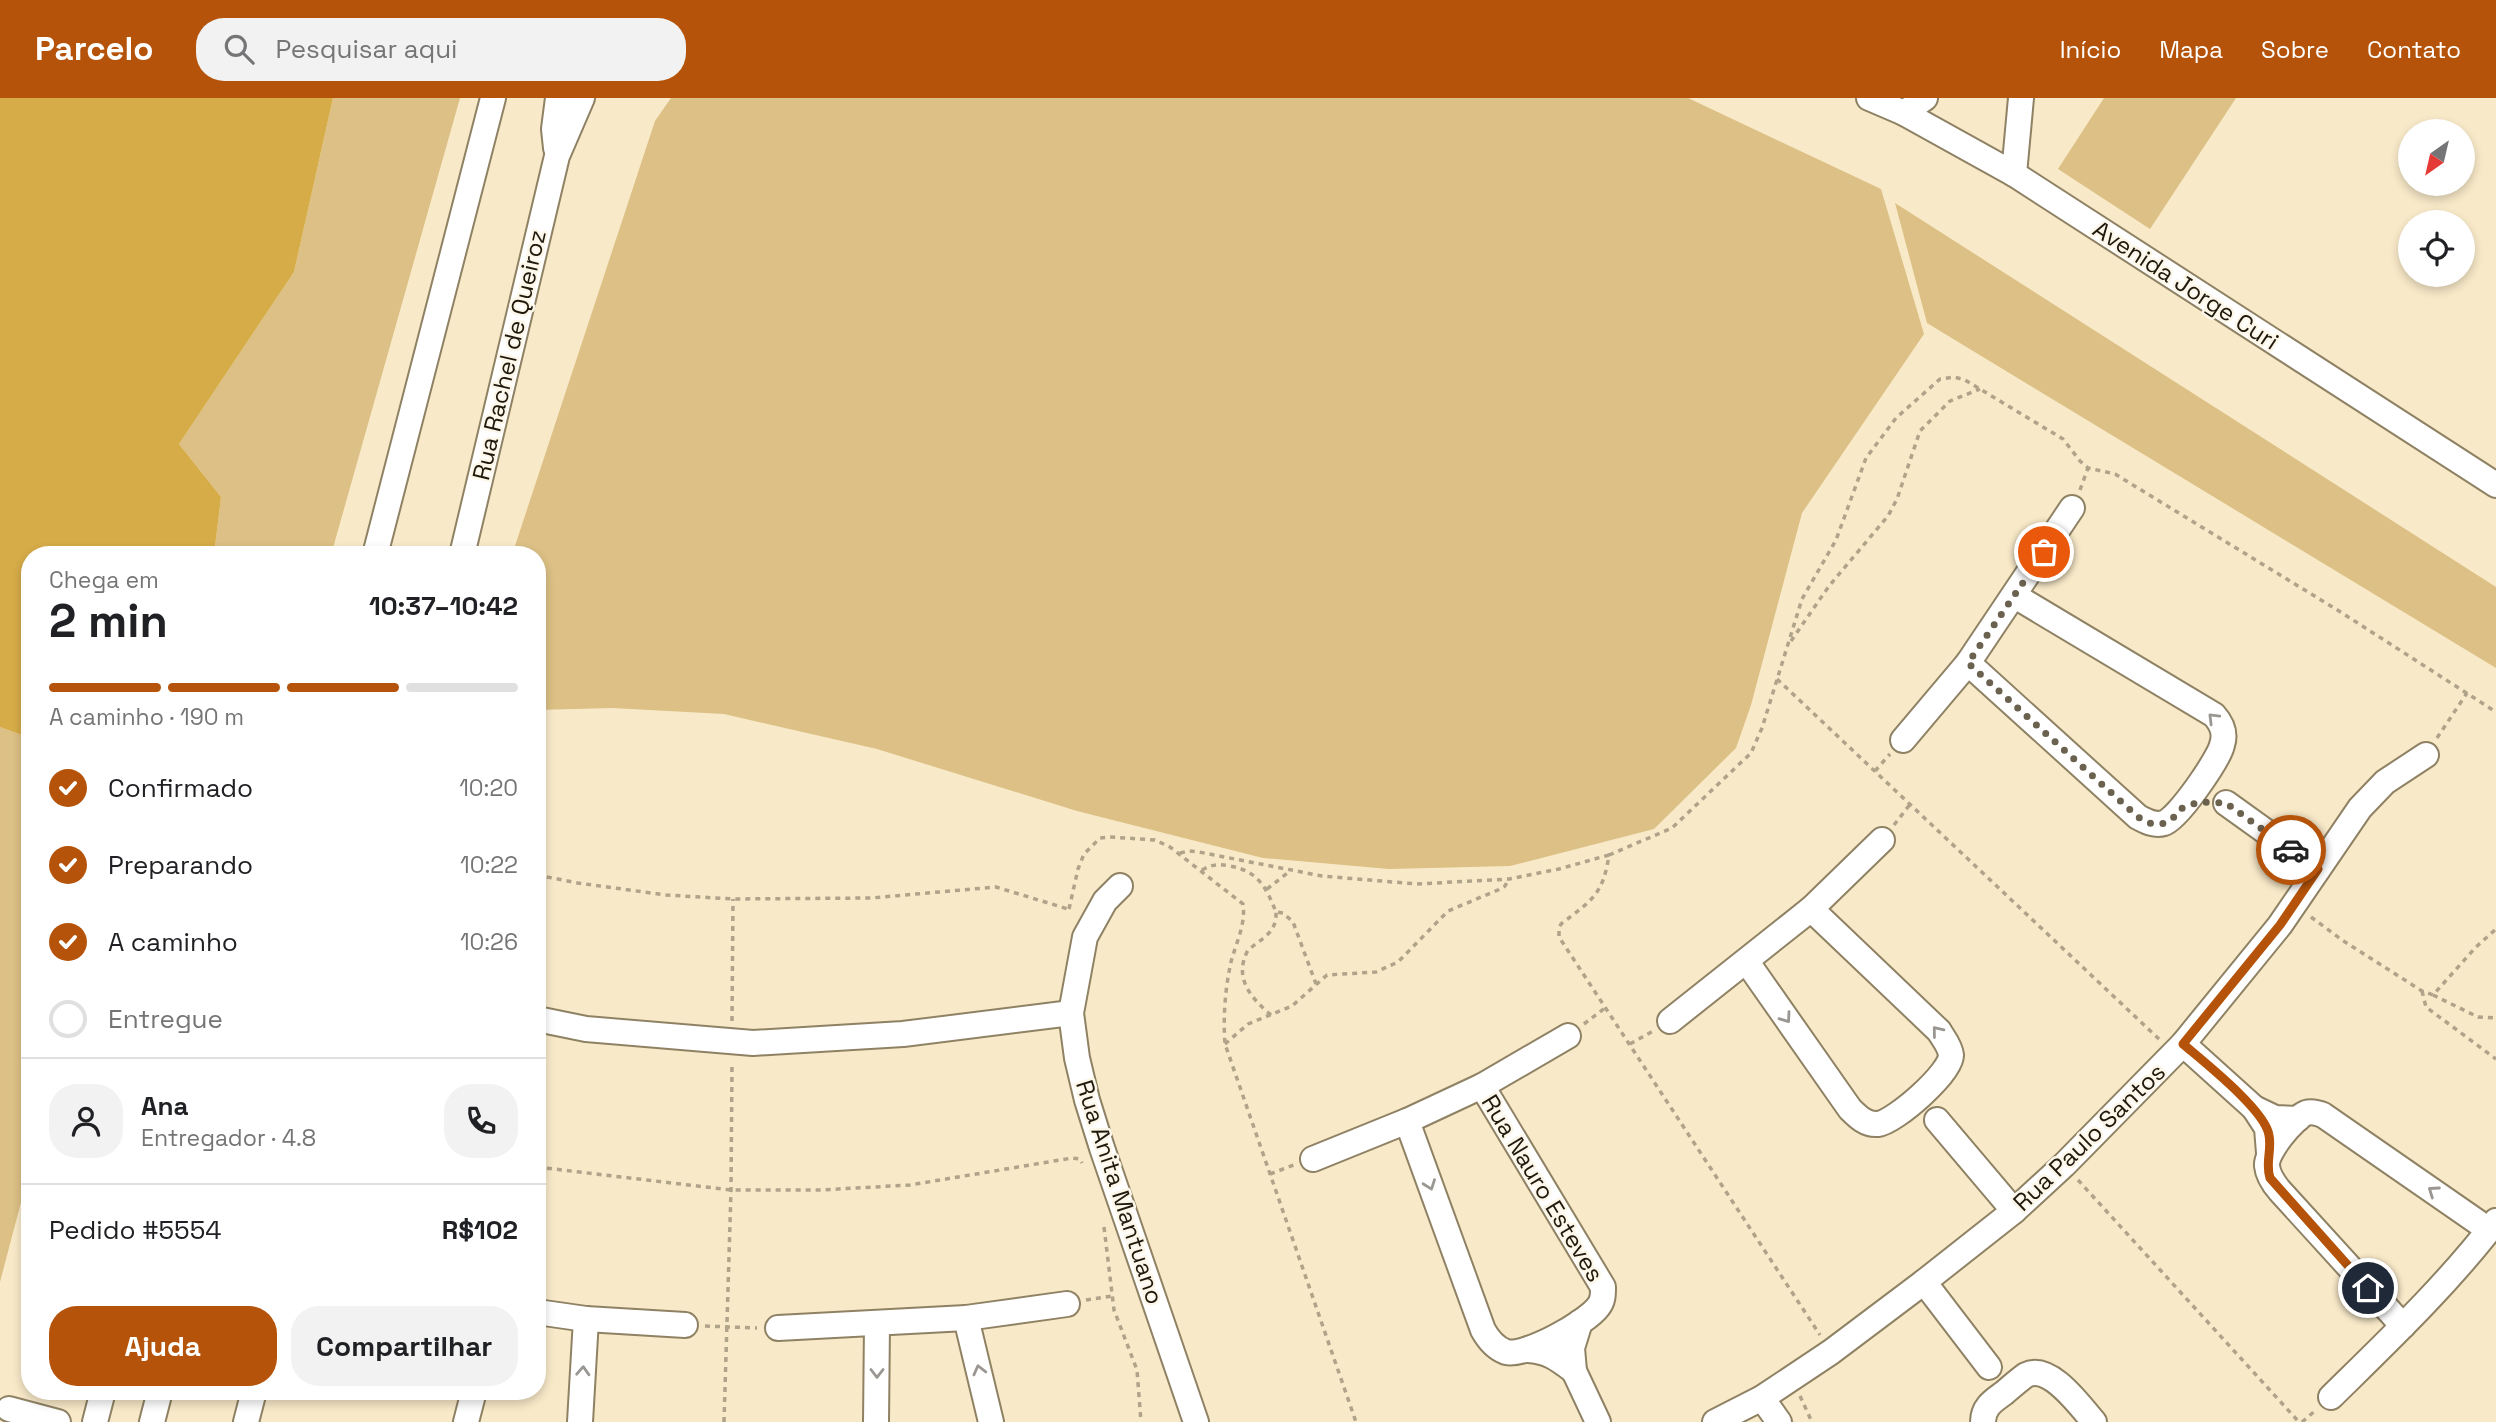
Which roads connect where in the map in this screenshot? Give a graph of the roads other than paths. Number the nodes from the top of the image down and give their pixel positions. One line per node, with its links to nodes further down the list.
1 (493, 98): 12 (street)
2 (558, 98): 8 (street, Rua Rachel de Queiroz)
3 (582, 98): 8 (street, Rua Rachel de Queiroz)
4 (1869, 98): 7 (street, Avenida Jorge Curi)
5 (1925, 98): 7 (street)
6 (2021, 98): 9 (street)
7 (1904, 113): 9 (street, Avenida Jorge Curi)
8 (557, 156): 13 (street, Rua Rachel de Queiroz)
9 (2014, 174): 10 (street, Avenida Jorge Curi)
10 (2496, 485)
11 (2073, 508): 14 (street)
12 (377, 546)
13 (463, 546)
14 (2015, 596): 15 (street); 18 (street, one-way to 14)
15 (1968, 663): 16 (street); 20 (street)
16 (1903, 740)
17 (2427, 755): 22 (street, Rua Paulo Santos)
18 (2213, 762): 19 (street); 20 (street)
19 (2226, 803): 20 (street); 22 (street)
20 (2180, 809)
21 (1882, 840): 24 (street)
22 (2318, 869): 30 (street, Rua Paulo Santos)
23 (1120, 886): 26 (street, Rua Anita Mantuano)
24 (1811, 909): 25 (street); 31 (street, one-way to 24)
25 (1747, 962): 28 (street); 34 (street, one-way to 34)
26 (1071, 1013): 27 (street); 72 (street, Rua Anita Mantuano)
27 (546, 1021)
28 (1670, 1021)
29 (1568, 1036): 32 (street)
30 (2179, 1049): 33 (street); 40 (street, Rua Paulo Santos)
31 (1942, 1075): 34 (street); 36 (street)
32 (1482, 1086): 37 (street); 47 (street, Rua Nauro Esteves)
33 (2254, 1108): 35 (street); 38 (street)
34 (1896, 1116): 36 (street)
35 (2298, 1119): 38 (street); 41 (street, one-way to 35)
36 (1937, 1120): 40 (street)
37 (1407, 1121): 39 (street); 52 (street, one-way to 52)
38 (2269, 1153): 50 (street)
39 (1313, 1159)
40 (2014, 1211): 42 (street, Rua Paulo Santos)
41 (2492, 1226): 50 (street)
42 (1924, 1283): 53 (street); 57 (street, Rua Paulo Santos)
43 (1067, 1304): 45 (street)
44 (546, 1313): 46 (street)
45 (966, 1318): 48 (street); 71 (street, one-way to 45)
46 (586, 1319): 49 (street); 69 (street, one-way to 46)
47 (1580, 1322): 52 (street, Rua Nauro Esteves); 54 (street, Rua Nauro Esteves)
48 (877, 1324): 51 (street); 70 (street, one-way to 70)
49 (685, 1325)
50 (2403, 1326): 56 (street)
51 (778, 1328)
52 (1528, 1350): 54 (street)
53 (1989, 1367): 55 (street); 63 (street)
54 (1574, 1371): 73 (street, Rua Nauro Esteves)
55 (2027, 1375): 63 (street); 76 (street)
56 (2331, 1397)
57 (1762, 1398): 74 (street, Rua Paulo Santos); 75 (street)
58 (101, 1400): 65 (street)
59 (158, 1400): 66 (street)
60 (252, 1400): 67 (street)
61 (472, 1400): 68 (street)
62 (9, 1409): 64 (street)
63 (1986, 1413)
64 (58, 1422)
65 (95, 1422)
66 (152, 1422)
67 (246, 1422)
68 (466, 1422)
69 (580, 1422)
70 (876, 1422)
71 (991, 1422)
72 (1196, 1422)
73 (1598, 1422)
74 (1716, 1422)
75 (1779, 1422)
76 (2094, 1422)

